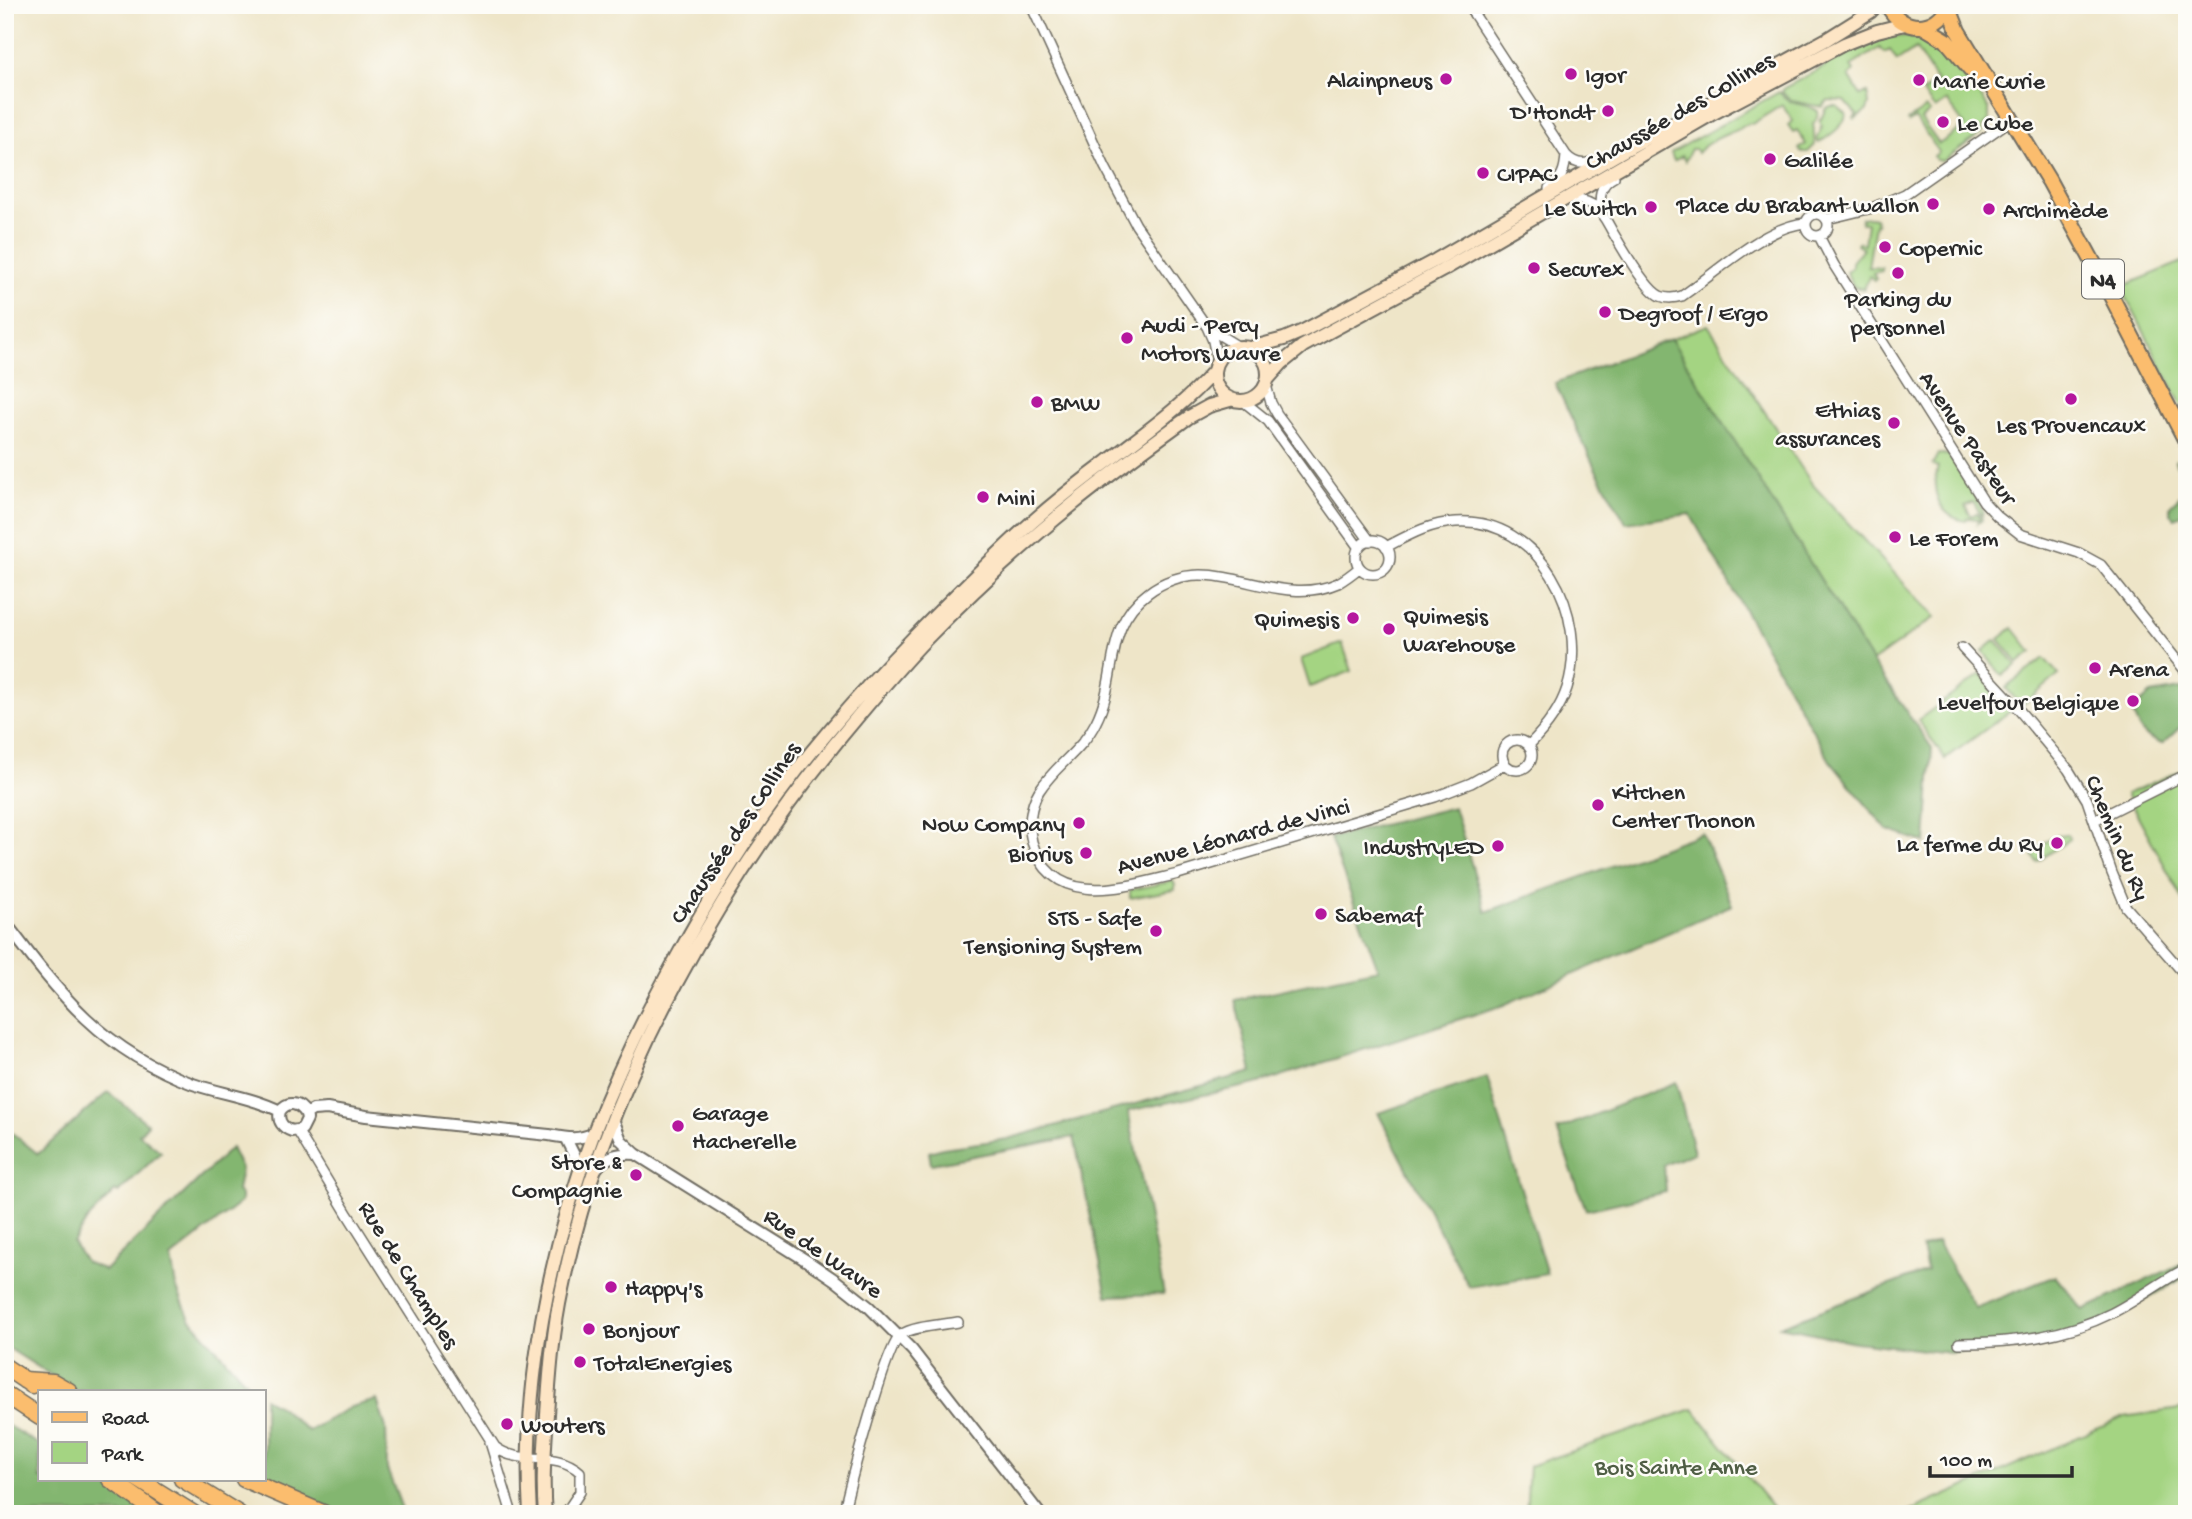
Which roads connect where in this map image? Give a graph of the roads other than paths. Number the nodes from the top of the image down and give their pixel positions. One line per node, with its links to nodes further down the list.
1 (1031, 5): 18 (street)
2 (1877, 5): 10 (main road, Chaussée des Collines)
3 (1888, 5): 6 (main road)
4 (1472, 6): 11 (street)
5 (1949, 6): 7 (main road, N4); 9 (main road, N4)
6 (1905, 24): 7 (main road, N4); 8 (main road, Chaussée des Collines)
7 (1924, 27): 9 (main road, N4)
8 (1710, 115): 12 (main road, Chaussée des Collines); 13 (street)
9 (2012, 119): 14 (street); 23 (main road, N4)
10 (1619, 153): 11 (street); 17 (main road, Chaussée des Collines)
11 (1566, 155): 17 (street)
12 (1567, 199): 13 (street); 21 (main road, Chaussée des Collines)
13 (1601, 211): 15 (street)
14 (1827, 219): 15 (street); 16 (street)
15 (1806, 223): 16 (street)
16 (1819, 236): 29 (street, Avenue Pasteur)
17 (1464, 244): 19 (main road, Chaussée des Collines)
18 (1207, 327): 19 (street); 20 (street)
19 (1244, 348): 20 (main road); 21 (main road)
20 (1215, 367): 22 (main road); 40 (main road, Chaussée des Collines)
21 (1267, 383): 22 (main road); 24 (street)
22 (1237, 400): 26 (street); 38 (main road, Chaussée des Collines)
23 (2187, 443)
24 (1370, 541): 25 (street); 26 (street)
25 (1386, 547): 27 (street, Avenue Léonard de Vinci); 30 (street, Avenue Léonard de Vinci)
26 (1359, 548): 27 (street)
27 (1359, 568): 31 (street, Avenue Léonard de Vinci)
28 (1962, 648): 33 (street, Chemin du Ry)
29 (2187, 673)
30 (1529, 745): 31 (street, Avenue Léonard de Vinci); 31 (street, Avenue Léonard de Vinci)
31 (1505, 764)
32 (2187, 774): 33 (street)
33 (2095, 820): 35 (street, Chemin du Ry)
34 (5, 922): 36 (street)
35 (2187, 977)
36 (280, 1111): 37 (street); 39 (street, Rue de Champles)
37 (306, 1114): 39 (street); 41 (street)
38 (613, 1119): 40 (main road, Chaussée des Collines); 42 (street, Rue de Wavre)
39 (297, 1130): 54 (street, Rue de Champles)
40 (599, 1137): 41 (street); 43 (main road, Chaussée des Collines)
41 (566, 1139): 43 (street)
42 (636, 1154): 43 (street); 46 (street, Rue de Wavre)
43 (586, 1172): 55 (main road, Chaussée des Collines); 56 (main road, Chaussée des Collines)
44 (2187, 1268): 47 (street)
45 (958, 1322): 46 (street)
46 (899, 1336): 69 (street); 70 (street, Rue de Wavre)
47 (1959, 1343)
48 (5, 1367): 49 (highway)
49 (24, 1380): 50 (highway); 51 (highway)
50 (40, 1390)
51 (67, 1390)
52 (5, 1394): 53 (highway)
53 (38, 1416)
54 (489, 1439): 55 (street, Rue de Champles); 65 (street, Rue de Champles)
55 (530, 1458): 56 (street, Rue de Champles); 66 (main road, Chaussée des Collines)
56 (545, 1459): 67 (main road, Chaussée des Collines); 68 (street)
57 (111, 1480): 61 (highway)
58 (140, 1480): 62 (highway)
59 (184, 1480): 63 (highway)
60 (246, 1480): 64 (highway)
61 (159, 1514)
62 (194, 1514)
63 (239, 1514)
64 (324, 1514)
65 (512, 1514)
66 (530, 1514)
67 (545, 1514)
68 (565, 1514)
69 (843, 1514)
70 (1040, 1514)

